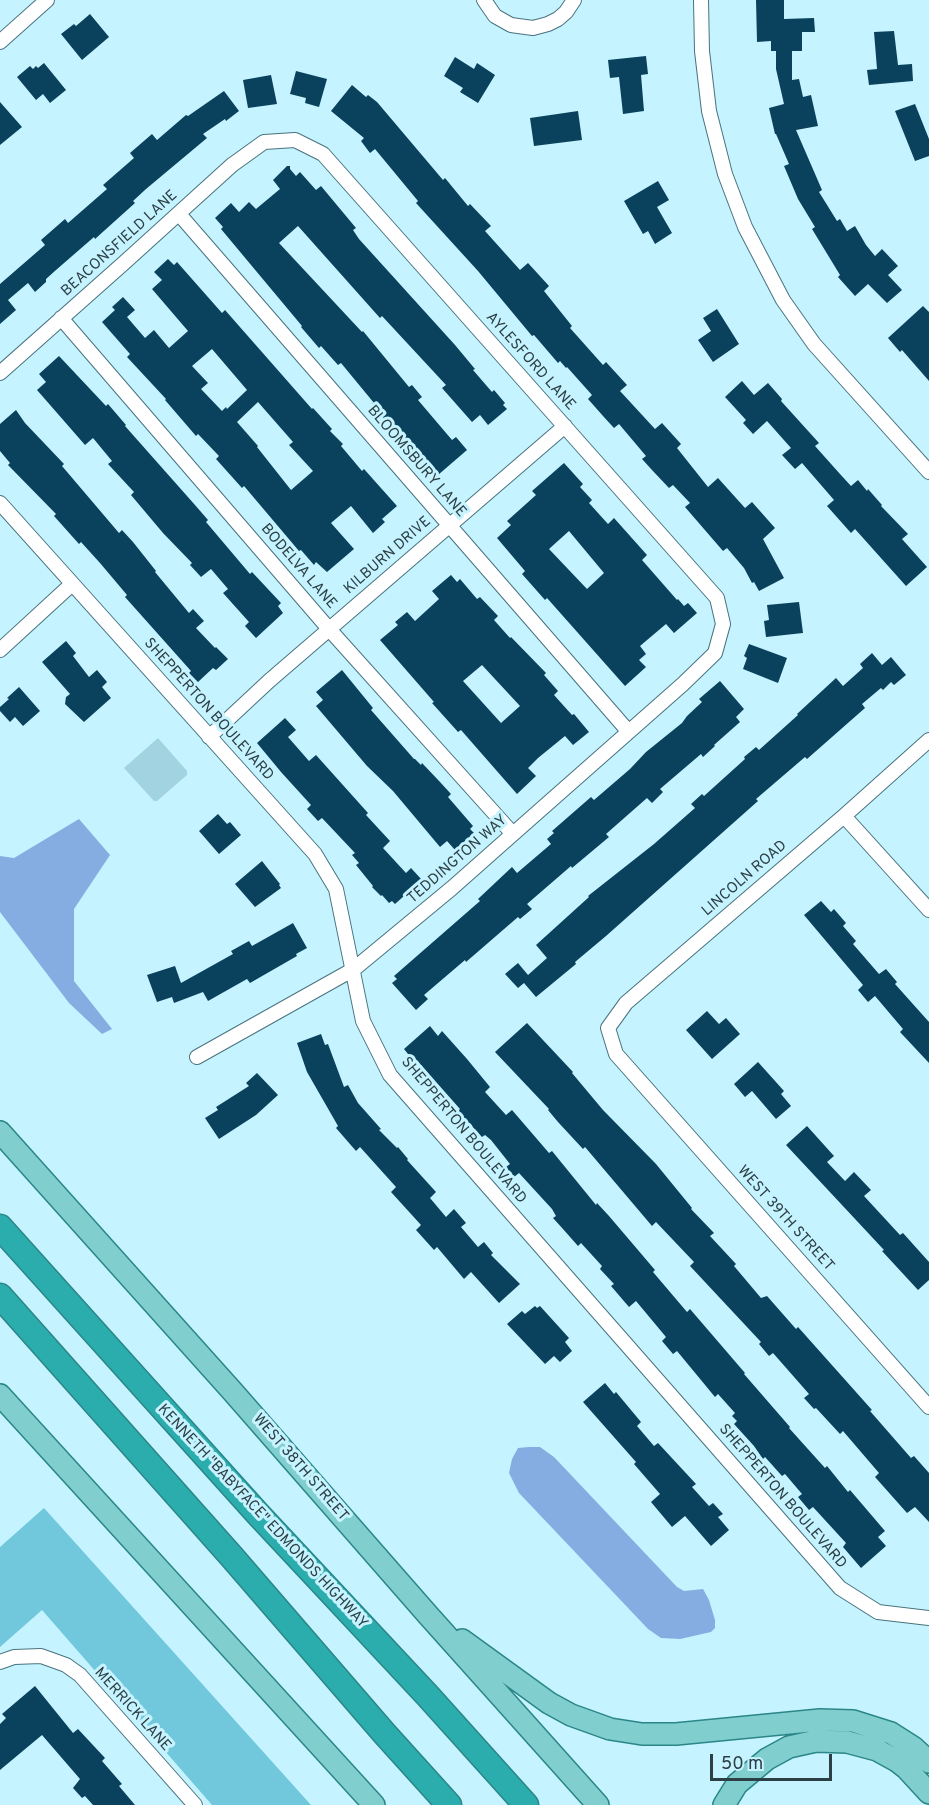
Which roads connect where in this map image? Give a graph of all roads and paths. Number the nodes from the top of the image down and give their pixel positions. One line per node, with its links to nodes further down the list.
1 (47, 0): 5 (street)
2 (484, 0): 3 (street)
3 (574, 0)
4 (701, 0): 11 (street)
5 (0, 42)
6 (264, 142): 7 (street, BEACONSFIELD LANE); 10 (street, AYLESFORD LANE)
7 (179, 214): 8 (street, BEACONSFIELD LANE); 13 (street, BLOOMSBURY LANE)
8 (61, 318): 9 (street, BEACONSFIELD LANE); 15 (street, BODELVA LANE)
9 (0, 373)
10 (565, 426): 13 (street, KILBURN DRIVE); 17 (street, AYLESFORD LANE)
11 (929, 472)
12 (0, 503): 14 (street, SHEPPERTON BOULEVARD)
13 (449, 525): 15 (street, KILBURN DRIVE); 18 (street, BLOOMSBURY LANE)
14 (72, 584): 16 (street); 19 (street, SHEPPERTON BOULEVARD)
15 (329, 629): 19 (street, KILBURN DRIVE); 22 (street, BODELVA LANE)
16 (0, 650)
17 (715, 653): 18 (street, TEDDINGTON WAY)
18 (628, 731): 22 (street, TEDDINGTON WAY)
19 (209, 737): 24 (street, SHEPPERTON BOULEVARD)
20 (929, 740): 21 (street, LINCOLN ROAD)
21 (844, 816): 23 (street); 25 (street, LINCOLN ROAD)
22 (513, 834): 24 (street, TEDDINGTON WAY)
23 (929, 910)
24 (354, 969): 26 (street, TEDDINGTON WAY); 33 (street, SHEPPERTON BOULEVARD)
25 (616, 1054): 31 (street, WEST 39TH STREET)
26 (197, 1057)
27 (0, 1132): 32 (main road, WEST 38TH STREET)
28 (0, 1227): 40 (highway, KENNETH "BABYFACE" EDMONDS HIGHWAY)
29 (0, 1296): 39 (highway)
30 (0, 1395): 38 (main road)
31 (929, 1407)
32 (428, 1615): 35 (main road); 41 (main road, WEST 38TH STREET)
33 (929, 1618)
34 (0, 1662): 37 (street, MERRICK LANE)
35 (929, 1762)
36 (929, 1793): 42 (main road)
37 (195, 1805)
38 (374, 1805)
39 (449, 1805)
40 (526, 1805)
41 (598, 1805)
42 (724, 1805)

